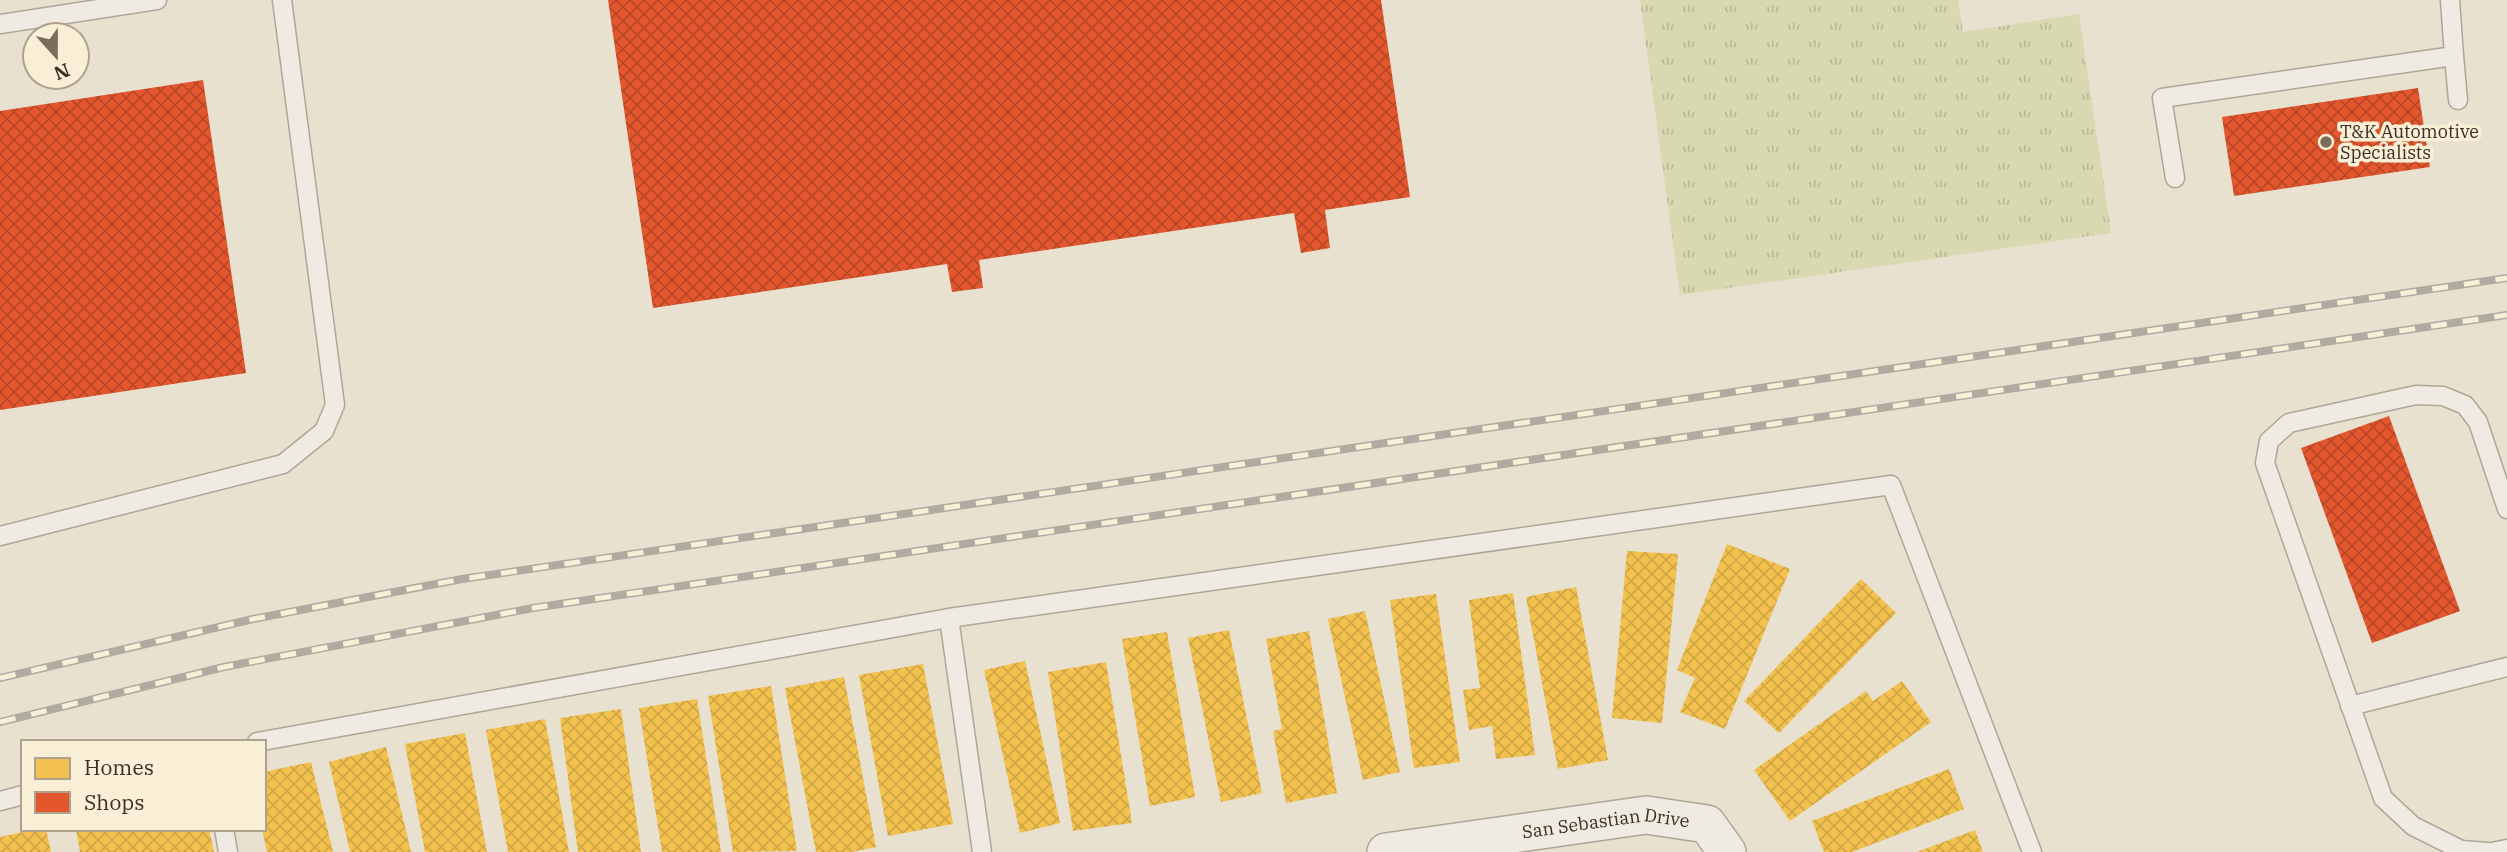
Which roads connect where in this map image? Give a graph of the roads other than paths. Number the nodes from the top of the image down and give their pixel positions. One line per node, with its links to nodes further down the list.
1 (157, 0): 4 (lane)
2 (282, 0): 10 (lane)
3 (2450, 0): 5 (lane)
4 (0, 24)
5 (2454, 56): 6 (lane); 7 (lane)
6 (2458, 100)
7 (2175, 178)
8 (2499, 455): 9 (lane); 13 (lane)
9 (2507, 509)
10 (0, 536)
11 (949, 618): 14 (lane); 20 (lane); 23 (lane)
12 (2507, 667): 13 (lane)
13 (2350, 706): 24 (lane)
14 (266, 740)
15 (21, 796): 16 (lane)
16 (0, 801)
17 (224, 831): 19 (lane)
18 (2507, 849): 24 (lane)
19 (228, 852)
20 (982, 852)
21 (1387, 852): 22 (street, San Sebastian Drive)
22 (1727, 852)
23 (2032, 852)
24 (2490, 852)

